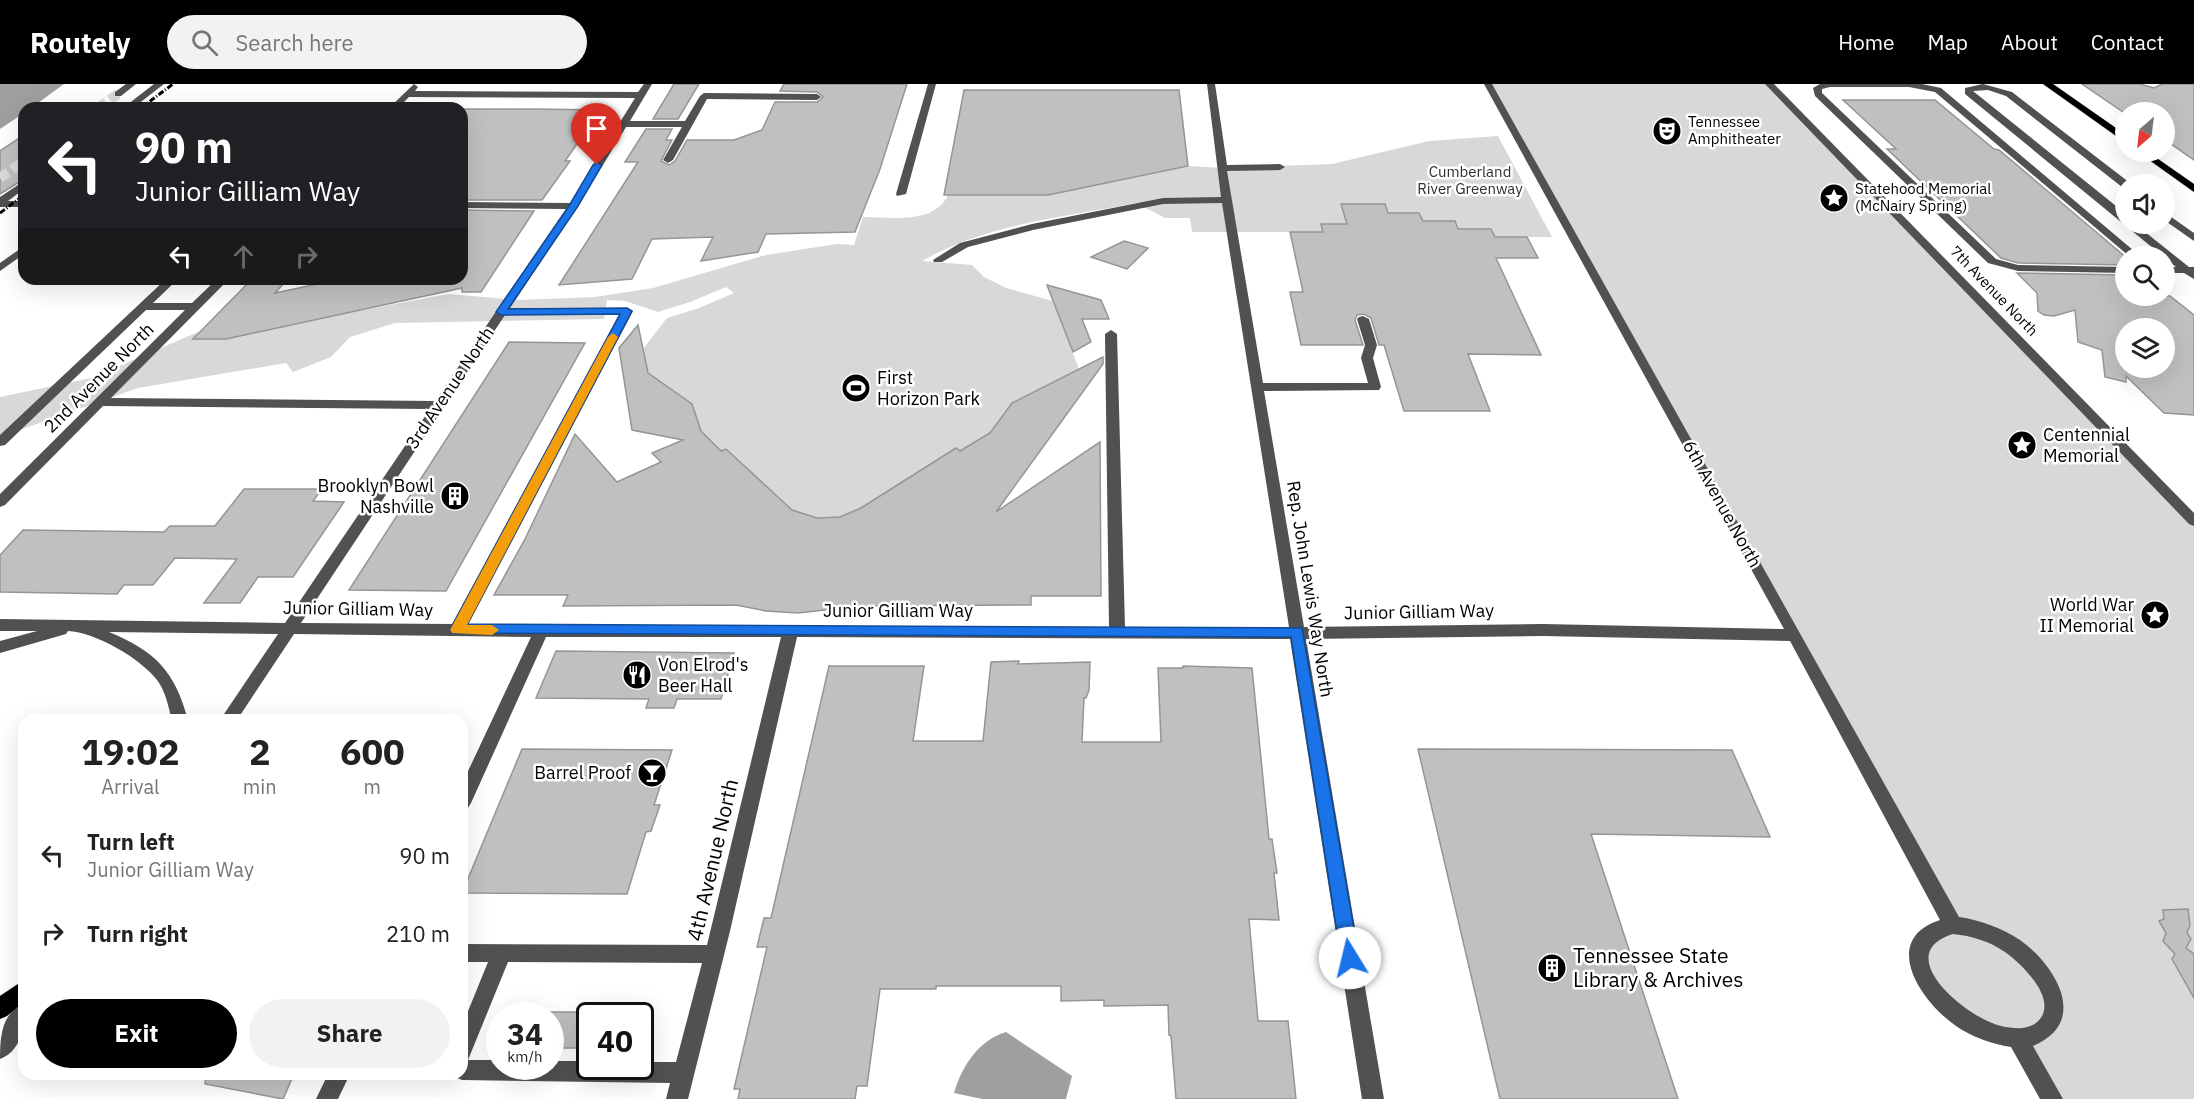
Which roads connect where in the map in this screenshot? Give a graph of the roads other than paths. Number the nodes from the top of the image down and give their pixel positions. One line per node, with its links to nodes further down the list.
1 (132, 84): 13 (street)
2 (160, 84): 18 (street)
3 (417, 84): 14 (street)
4 (648, 84): 15 (street, 3rd Avenue North)
5 (775, 84): 16 (street)
6 (932, 84): 30 (street)
7 (1211, 84): 26 (street, Rep. John Lewis Way North)
8 (1488, 84): 68 (street, 6th Avenue North)
9 (1769, 84): 59 (street, 7th Avenue North)
10 (1871, 84): 40 (street); 44 (street)
11 (2048, 84): 22 (main road)
12 (1978, 85): 27 (street); 36 (street)
13 (118, 94)
14 (407, 94): 15 (street); 19 (street)
15 (641, 95): 20 (street, 3rd Avenue North)
16 (769, 97): 17 (street); 21 (street)
17 (818, 97)
18 (135, 102)
19 (399, 102)
20 (622, 124): 21 (street); 35 (street, 3rd Avenue North)
21 (688, 124): 23 (street)
22 (2115, 132)
23 (668, 160)
24 (2156, 162): 29 (main road)
25 (1280, 166): 26 (street)
26 (1221, 168): 31 (street, Rep. John Lewis Way North)
27 (2115, 176)
28 (18, 189): 32 (street)
29 (2194, 189)
30 (901, 194)
31 (1227, 200): 42 (street); 54 (street, Rep. John Lewis Way North)
32 (0, 203): 33 (street)
33 (18, 204)
34 (468, 205): 35 (street)
35 (573, 206): 51 (street, 3rd Avenue North)
36 (2115, 211)
37 (2175, 223): 39 (street)
38 (2142, 234): 46 (street)
39 (2194, 238)
40 (2123, 246)
41 (18, 254): 43 (street)
42 (938, 260)
43 (0, 268)
44 (2115, 270)
45 (2175, 271): 46 (street)
46 (2192, 272)
47 (165, 285): 49 (street)
48 (217, 285): 50 (street, 2nd Avenue North)
49 (142, 306): 50 (street); 57 (street)
50 (196, 307): 55 (street, 2nd Avenue North)
51 (501, 312): 56 (street, 3rd Avenue North); 63 (street)
52 (1363, 319): 54 (street)
53 (1111, 334): 66 (street)
54 (1257, 387): 67 (street, Rep. John Lewis Way North)
55 (100, 402): 56 (street); 58 (street, 2nd Avenue North)
56 (438, 405): 62 (street, 3rd Avenue North)
57 (0, 442)
58 (0, 502)
59 (2194, 521)
60 (0, 625): 61 (street, Junior Gilliam Way)
61 (78, 626): 62 (street, Junior Gilliam Way); 69 (street); 70 (street)
62 (291, 627): 63 (street, Junior Gilliam Way); 71 (street, 3rd Avenue North)
63 (457, 630): 65 (street, Junior Gilliam Way)
64 (790, 630): 65 (street, Junior Gilliam Way); 66 (street, Junior Gilliam Way); 76 (street, 4th Avenue North)
65 (541, 631): 72 (street)
66 (1117, 631): 67 (street, Junior Gilliam Way)
67 (1297, 632): 68 (street, Junior Gilliam Way); 88 (street, Rep. John Lewis Way North)
68 (1795, 635): 73 (street, 6th Avenue North)
69 (0, 647)
70 (178, 714)
71 (232, 714)
72 (468, 790)
73 (1953, 925): 81 (street); 81 (street)
74 (468, 953): 75 (street)
75 (501, 954): 76 (street); 80 (street)
76 (714, 954): 84 (street, 4th Avenue North)
77 (18, 994): 78 (main road)
78 (0, 1009)
79 (18, 1023): 82 (street)
80 (468, 1037)
81 (2017, 1038): 89 (street)
82 (0, 1049)
83 (468, 1071): 84 (street)
84 (683, 1073): 87 (street, 4th Avenue North)
85 (336, 1080): 86 (street)
86 (327, 1099)
87 (677, 1099)
88 (1373, 1099)
89 (2052, 1099)

